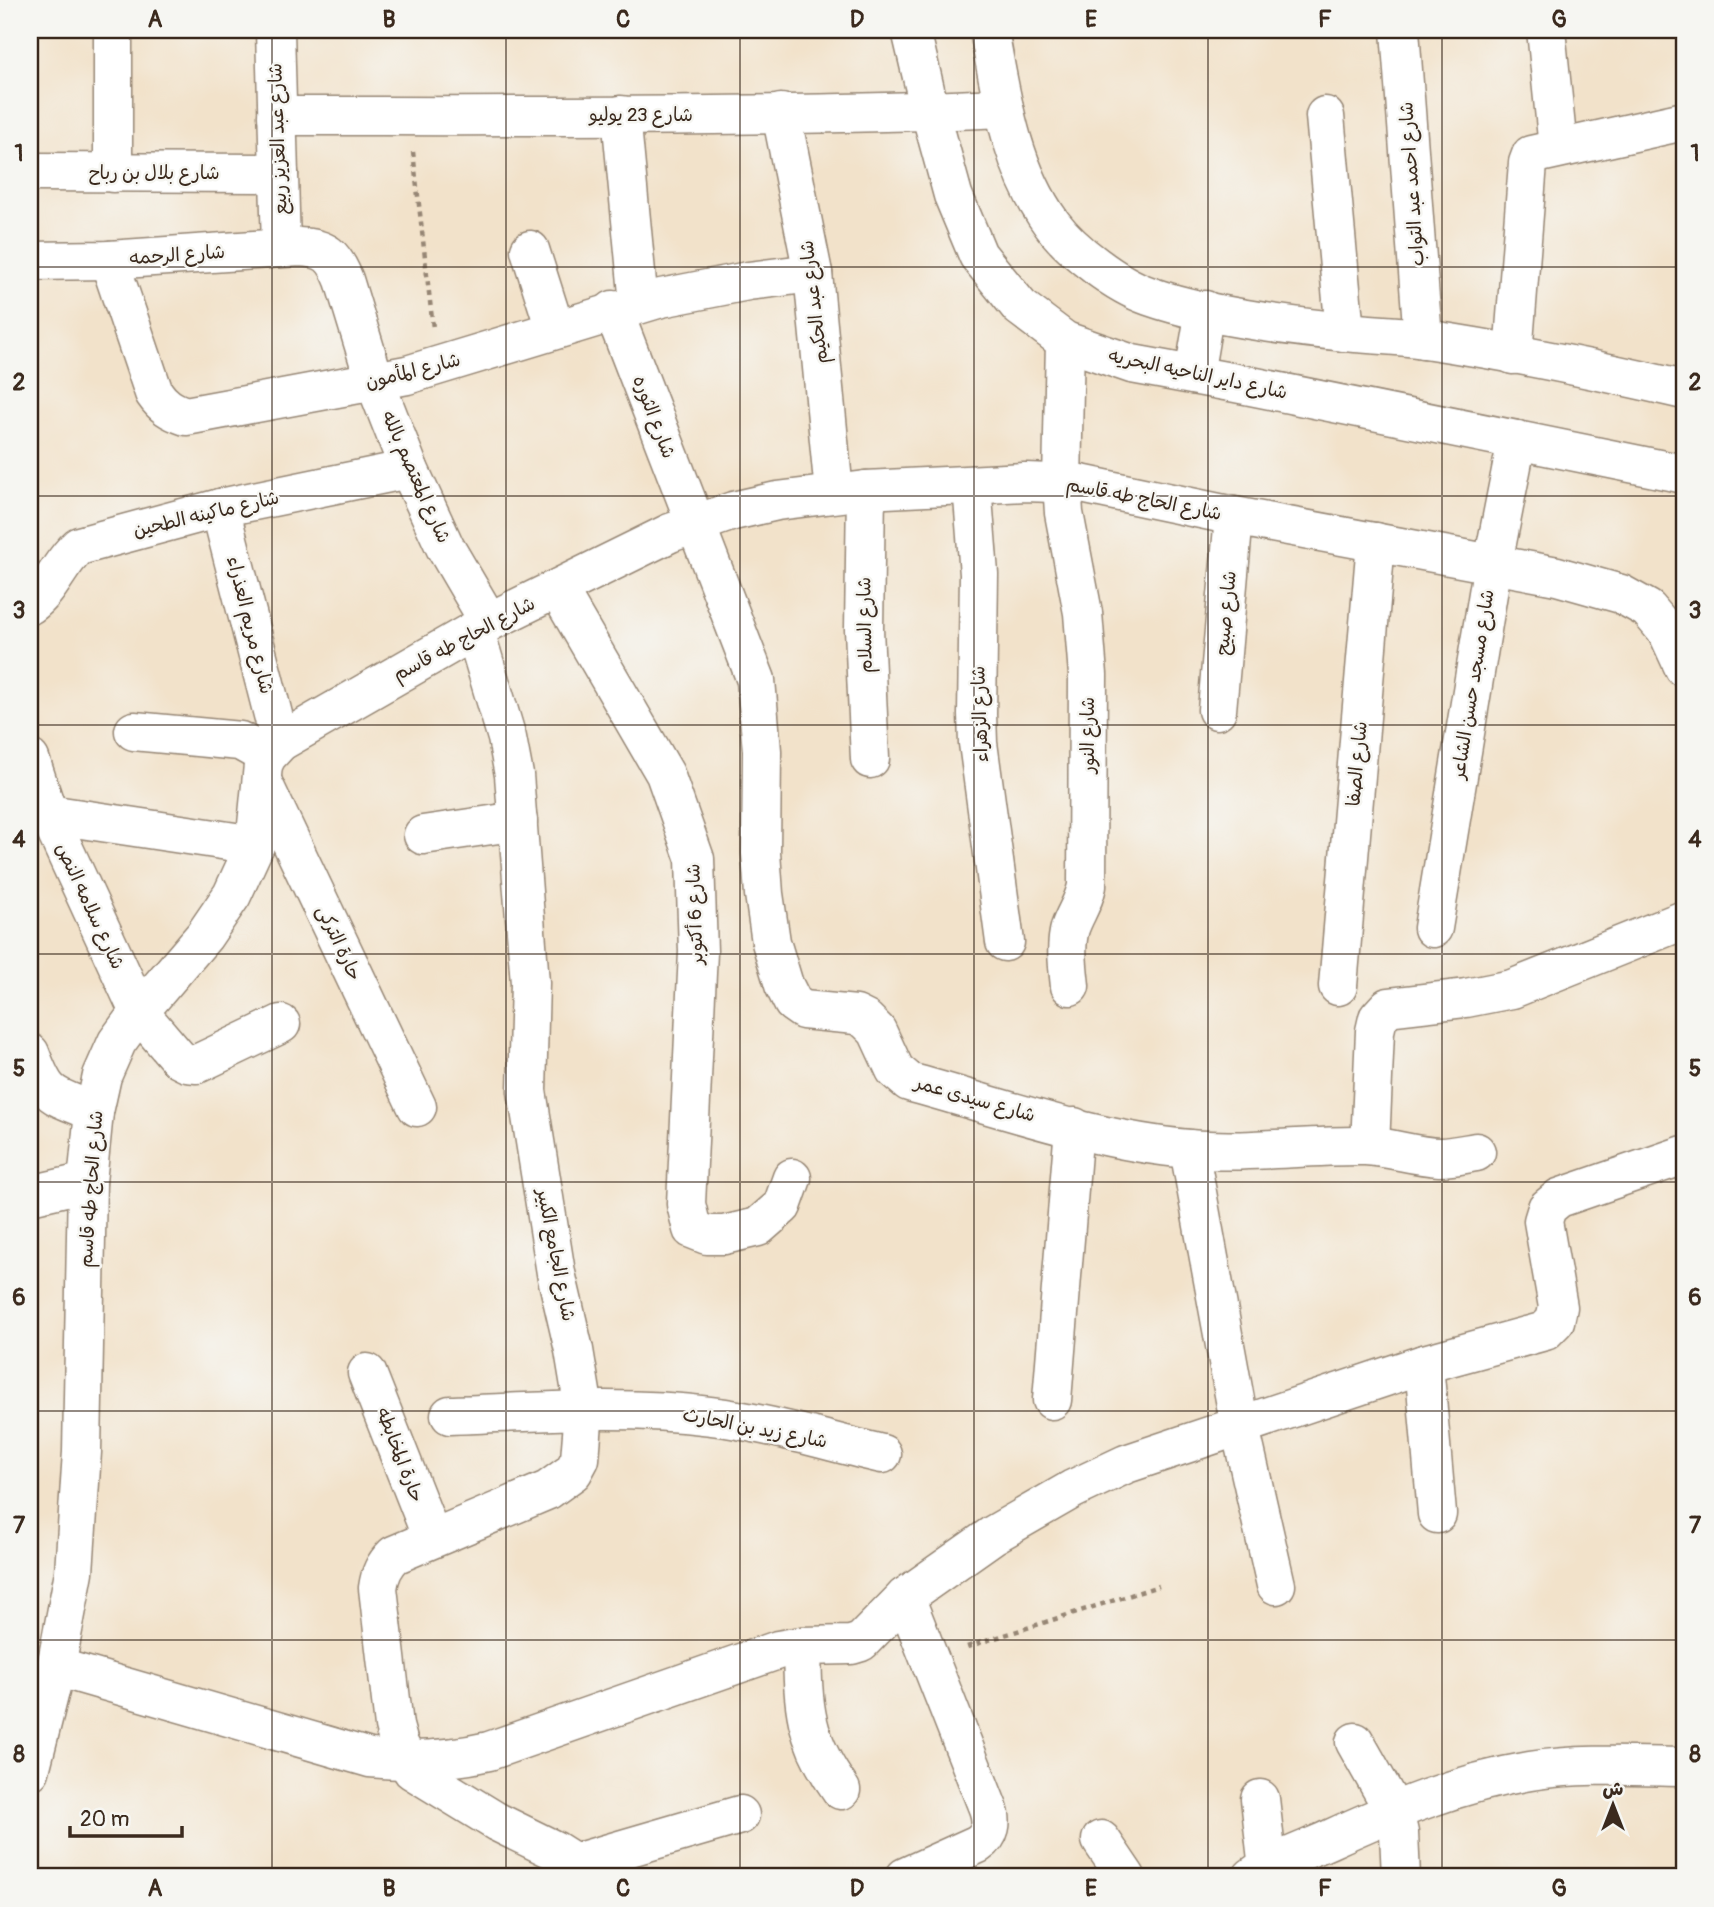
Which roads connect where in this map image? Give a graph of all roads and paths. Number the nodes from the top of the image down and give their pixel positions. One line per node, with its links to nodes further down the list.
1 (113, 30): 17 (street)
2 (275, 30): 11 (street, شارع عبد العزيز ربيع)
3 (911, 30): 8 (street, شارع داير الناحيه البحريه)
4 (989, 30): 7 (street)
5 (1400, 30): 29 (street, شارع احمد عبد التواب)
6 (1546, 30): 15 (street)
7 (1004, 108): 8 (street, شارع 23 يوليو); 26 (street)
8 (930, 111): 9 (street, شارع 23 يوليو); 30 (street, شارع داير الناحيه البحريه)
9 (781, 113): 10 (street, شارع 23 يوليو); 24 (street, شارع عبد الحكيم)
10 (621, 115): 12 (street, شارع 23 يوليو); 25 (street, شارع الثوره)
11 (277, 116): 12 (street, شارع 23 يوليو); 18 (street, شارع عبد العزيز ربيع)
12 (409, 116): 32 (path)
13 (1325, 116): 28 (street)
14 (1684, 121): 15 (street)
15 (1558, 148): 31 (street)
16 (30, 172): 17 (street, شارع بلال بن رباح)
17 (113, 173): 18 (street, شارع بلال بن رباح)
18 (279, 173): 19 (street, شارع عبد العزيز ربيع)
19 (281, 248): 20 (street, شارع الرحمه); 22 (street, شارع الرحمه)
20 (323, 250): 34 (street, شارع المعتصم بالله)
21 (530, 250): 27 (street)
22 (109, 260): 23 (street, شارع الرحمه); 34 (street, شارع المأمون)
23 (30, 261)
24 (813, 273): 25 (street, شارع المأمون); 41 (street, شارع عبد الحكيم)
25 (626, 307): 27 (street, شارع المأمون); 44 (street, شارع الثوره)
26 (1205, 310): 28 (street); 33 (street)
27 (555, 329): 32 (street, شارع المأمون)
28 (1345, 332): 29 (street)
29 (1423, 339): 31 (street)
30 (1065, 341): 33 (street, شارع داير الناحيه البحريه); 39 (street, شارع النور)
31 (1513, 355): 35 (street)
32 (438, 367): 34 (street, شارع المأمون)
33 (1194, 375): 36 (street, شارع داير الناحيه البحريه)
34 (375, 382): 37 (street, شارع المعتصم بالله)
35 (1684, 390)
36 (1517, 440): 38 (street, شارع داير الناحيه البحريه); 46 (street, شارع مسجد حسن الشاعر)
37 (409, 469): 42 (street, شارع ماكينه الطحين); 49 (street, شارع المعتصم بالله)
38 (1684, 474)
39 (1062, 482): 40 (street, شارع الحاج طه قاسم); 43 (street, شارع الحاج طه قاسم); 63 (street, شارع النور)
40 (972, 485): 41 (street, شارع الحاج طه قاسم); 62 (street, شارع الزهراء)
41 (850, 491): 44 (street, شارع الحاج طه قاسم); 55 (street, شارع السلام)
42 (220, 508): 48 (street, شارع ماكينه الطحين); 54 (street, شارع مريم العذراء)
43 (1234, 516): 45 (street, شارع الحاج طه قاسم); 51 (street, شارع صبيح)
44 (695, 523): 47 (street, شارع الحاج طه قاسم); 70 (street, شارع سيدى عمر)
45 (1376, 542): 46 (street, شارع الحاج طه قاسم); 64 (street, شارع الصفا)
46 (1493, 563): 50 (street, شارع الحاج طه قاسم); 61 (street, شارع مسجد حسن الشاعر)
47 (558, 590): 49 (street, شارع الحاج طه قاسم); 75 (street, شارع 6 أكتوبر)
48 (30, 605)
49 (482, 626): 54 (street, شارع الحاج طه قاسم); 57 (street, شارع الجامع الكبير)
50 (1684, 668)
51 (1217, 710)
52 (134, 731): 54 (street)
53 (30, 758): 56 (street, شارع سلامه النص)
54 (269, 759): 59 (street, شارع الحاج طه قاسم); 68 (street, حارة التركى)
55 (870, 759)
56 (48, 814): 59 (street); 65 (street, شارع سلامه النص)
57 (518, 821): 58 (street); 81 (street, شارع الجامع الكبير)
58 (423, 835)
59 (255, 845): 65 (street, شارع الحاج طه قاسم)
60 (1684, 920): 71 (street)
61 (1433, 928)
62 (1005, 942)
63 (1070, 986)
64 (1338, 986)
65 (139, 1012): 66 (street, شارع سلامه النص); 69 (street, شارع الحاج طه قاسم)
66 (281, 1024)
67 (30, 1053): 69 (street)
68 (417, 1108)
69 (94, 1112): 76 (street, شارع الحاج طه قاسم)
70 (1074, 1127): 72 (street, شارع سيدى عمر); 80 (street)
71 (1370, 1146): 72 (street, شارع سيدى عمر); 73 (street, شارع سيدى عمر)
72 (1189, 1149): 83 (street)
73 (1476, 1152)
74 (1684, 1155): 78 (street)
75 (792, 1178)
76 (87, 1182): 77 (street); 92 (street, شارع الحاج طه قاسم)
77 (30, 1195)
78 (1424, 1364): 83 (street); 85 (street)
79 (368, 1373): 86 (street, حارة المخابطه)
80 (1052, 1400)
81 (584, 1410): 82 (street, شارع زيد بن الحارث); 84 (street, شارع زيد بن الحارث); 86 (street, شارع الجامع الكبير)
82 (450, 1415)
83 (1240, 1427): 88 (street); 89 (street)
84 (882, 1454)
85 (1437, 1514)
86 (432, 1538): 95 (street, شارع الجامع الكبير)
87 (1159, 1586): 91 (path)
88 (1276, 1586)
89 (905, 1597): 90 (street); 91 (street)
90 (802, 1646): 95 (street); 97 (street)
91 (929, 1659): 104 (street)
92 (56, 1667): 94 (street, شارع الحاج طه قاسم); 95 (street)
93 (1355, 1742): 99 (street)
94 (33, 1747)
95 (405, 1760): 102 (street)
96 (1684, 1766): 99 (street)
97 (841, 1790)
98 (1260, 1799): 103 (street)
99 (1394, 1811): 103 (street); 106 (street)
100 (740, 1815): 102 (street)
101 (1101, 1840): 105 (street)
102 (580, 1870)
103 (1249, 1874)
104 (905, 1877)
105 (1126, 1877)
106 (1401, 1877)

